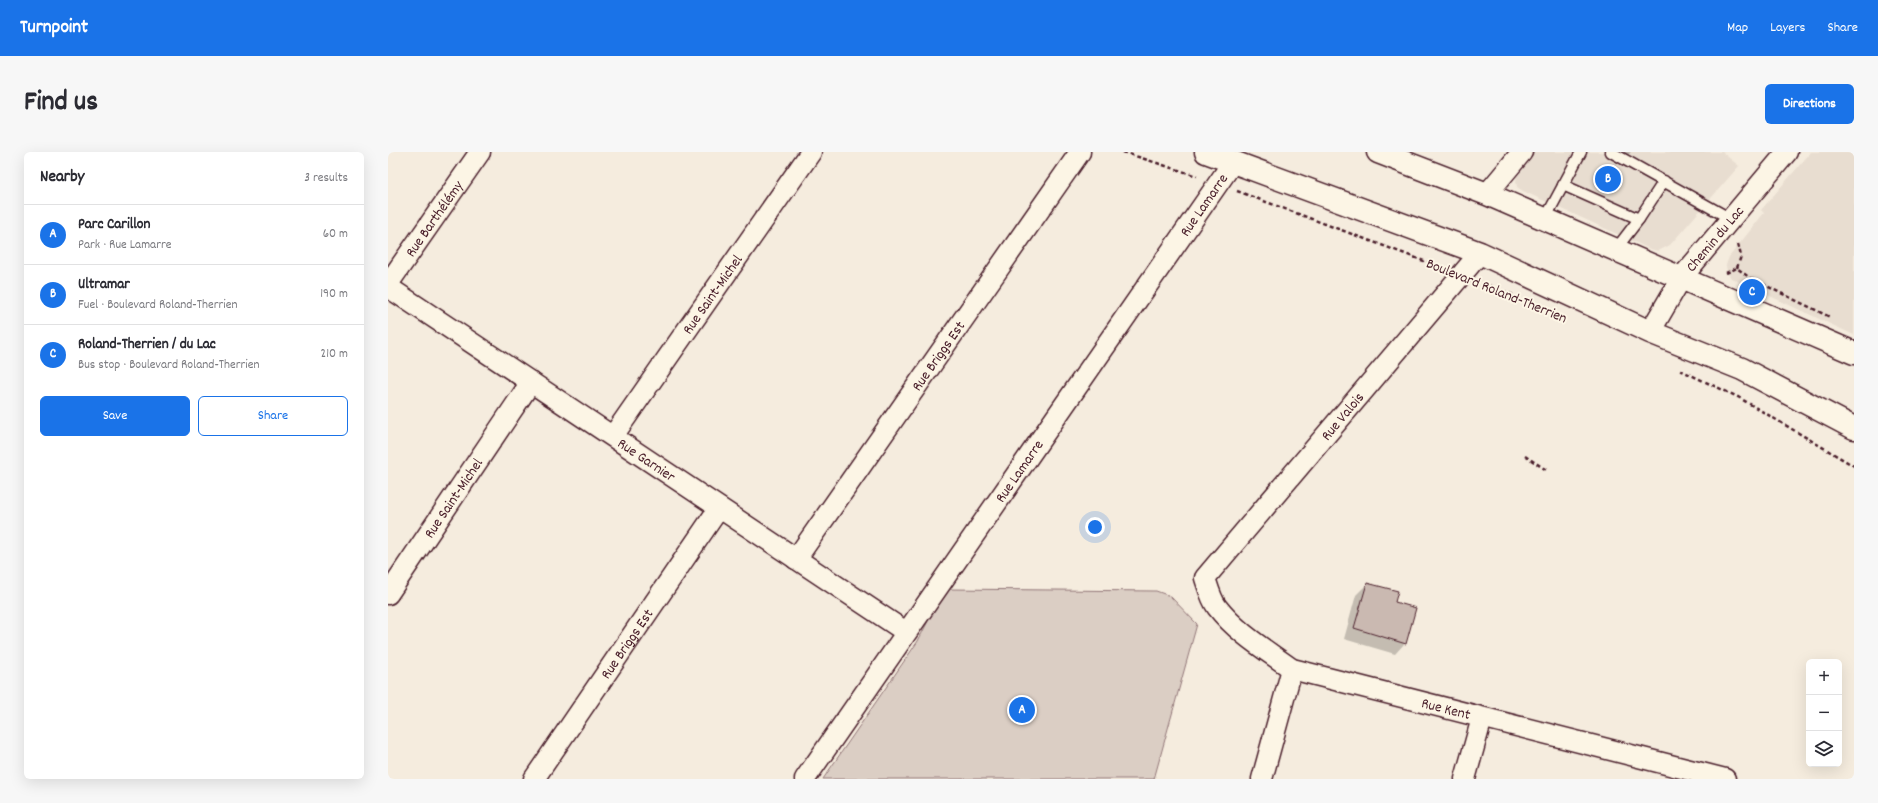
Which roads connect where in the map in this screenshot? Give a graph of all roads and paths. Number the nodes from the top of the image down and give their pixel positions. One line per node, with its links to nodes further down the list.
1 (480, 152): 24 (street, Rue Barthélémy)
2 (811, 152): 32 (street, Rue Saint-Michel)
3 (1080, 152): 37 (street, Rue Briggs Est)
4 (1123, 152): 13 (path, Boulevard Roland-Therrien)
5 (1206, 152): 11 (main road, Boulevard Roland-Therrien)
6 (1378, 152): 15 (main road)
7 (1522, 152): 15 (street)
8 (1581, 152): 14 (lane)
9 (1611, 152): 12 (lane)
10 (1788, 152): 18 (street, Chemin du Lac)
11 (1233, 162): 13 (street, Rue Lamarre); 20 (main road, Boulevard Roland-Therrien)
12 (1664, 181): 17 (lane); 18 (lane)
13 (1218, 184): 22 (path, Boulevard Roland-Therrien); 40 (street, Rue Lamarre)
14 (1563, 185): 16 (lane); 17 (lane)
15 (1487, 194): 16 (main road)
16 (1545, 219): 19 (main road)
17 (1640, 219): 19 (lane)
18 (1731, 219): 23 (street, Chemin du Lac)
19 (1616, 249): 23 (main road)
20 (1480, 253): 22 (street, Rue Valois); 27 (main road, Boulevard Roland-Therrien)
21 (1721, 274): 26 (path)
22 (1462, 275): 25 (path, Boulevard Roland-Therrien); 38 (street, Rue Valois)
23 (1682, 277): 27 (street, Chemin du Lac); 28 (main road)
24 (388, 285): 30 (street, Rue Garnier)
25 (1515, 295)
26 (1833, 318)
27 (1650, 332): 31 (main road, Boulevard Roland-Therrien)
28 (1852, 349)
29 (1679, 370): 34 (path)
30 (531, 382): 32 (street, Rue Garnier); 39 (street, Rue Saint-Michel)
31 (1854, 428)
32 (613, 436): 36 (street, Rue Garnier)
33 (1525, 456): 35 (path)
34 (1854, 466)
35 (1548, 471)
36 (719, 508): 37 (street, Rue Garnier); 44 (street, Rue Briggs Est)
37 (796, 559): 40 (street, Rue Garnier)
38 (1205, 578): 41 (street, Rue Kent)
39 (388, 594)
40 (906, 632): 45 (street, Rue Lamarre)
41 (1292, 669): 42 (street, Rue Kent); 46 (street)
42 (1482, 718): 43 (street, Rue Kent); 47 (street)
43 (1689, 775): 48 (street, Rue Kent)
44 (534, 779)
45 (805, 779)
46 (1262, 779)
47 (1465, 779)
48 (1725, 779)

